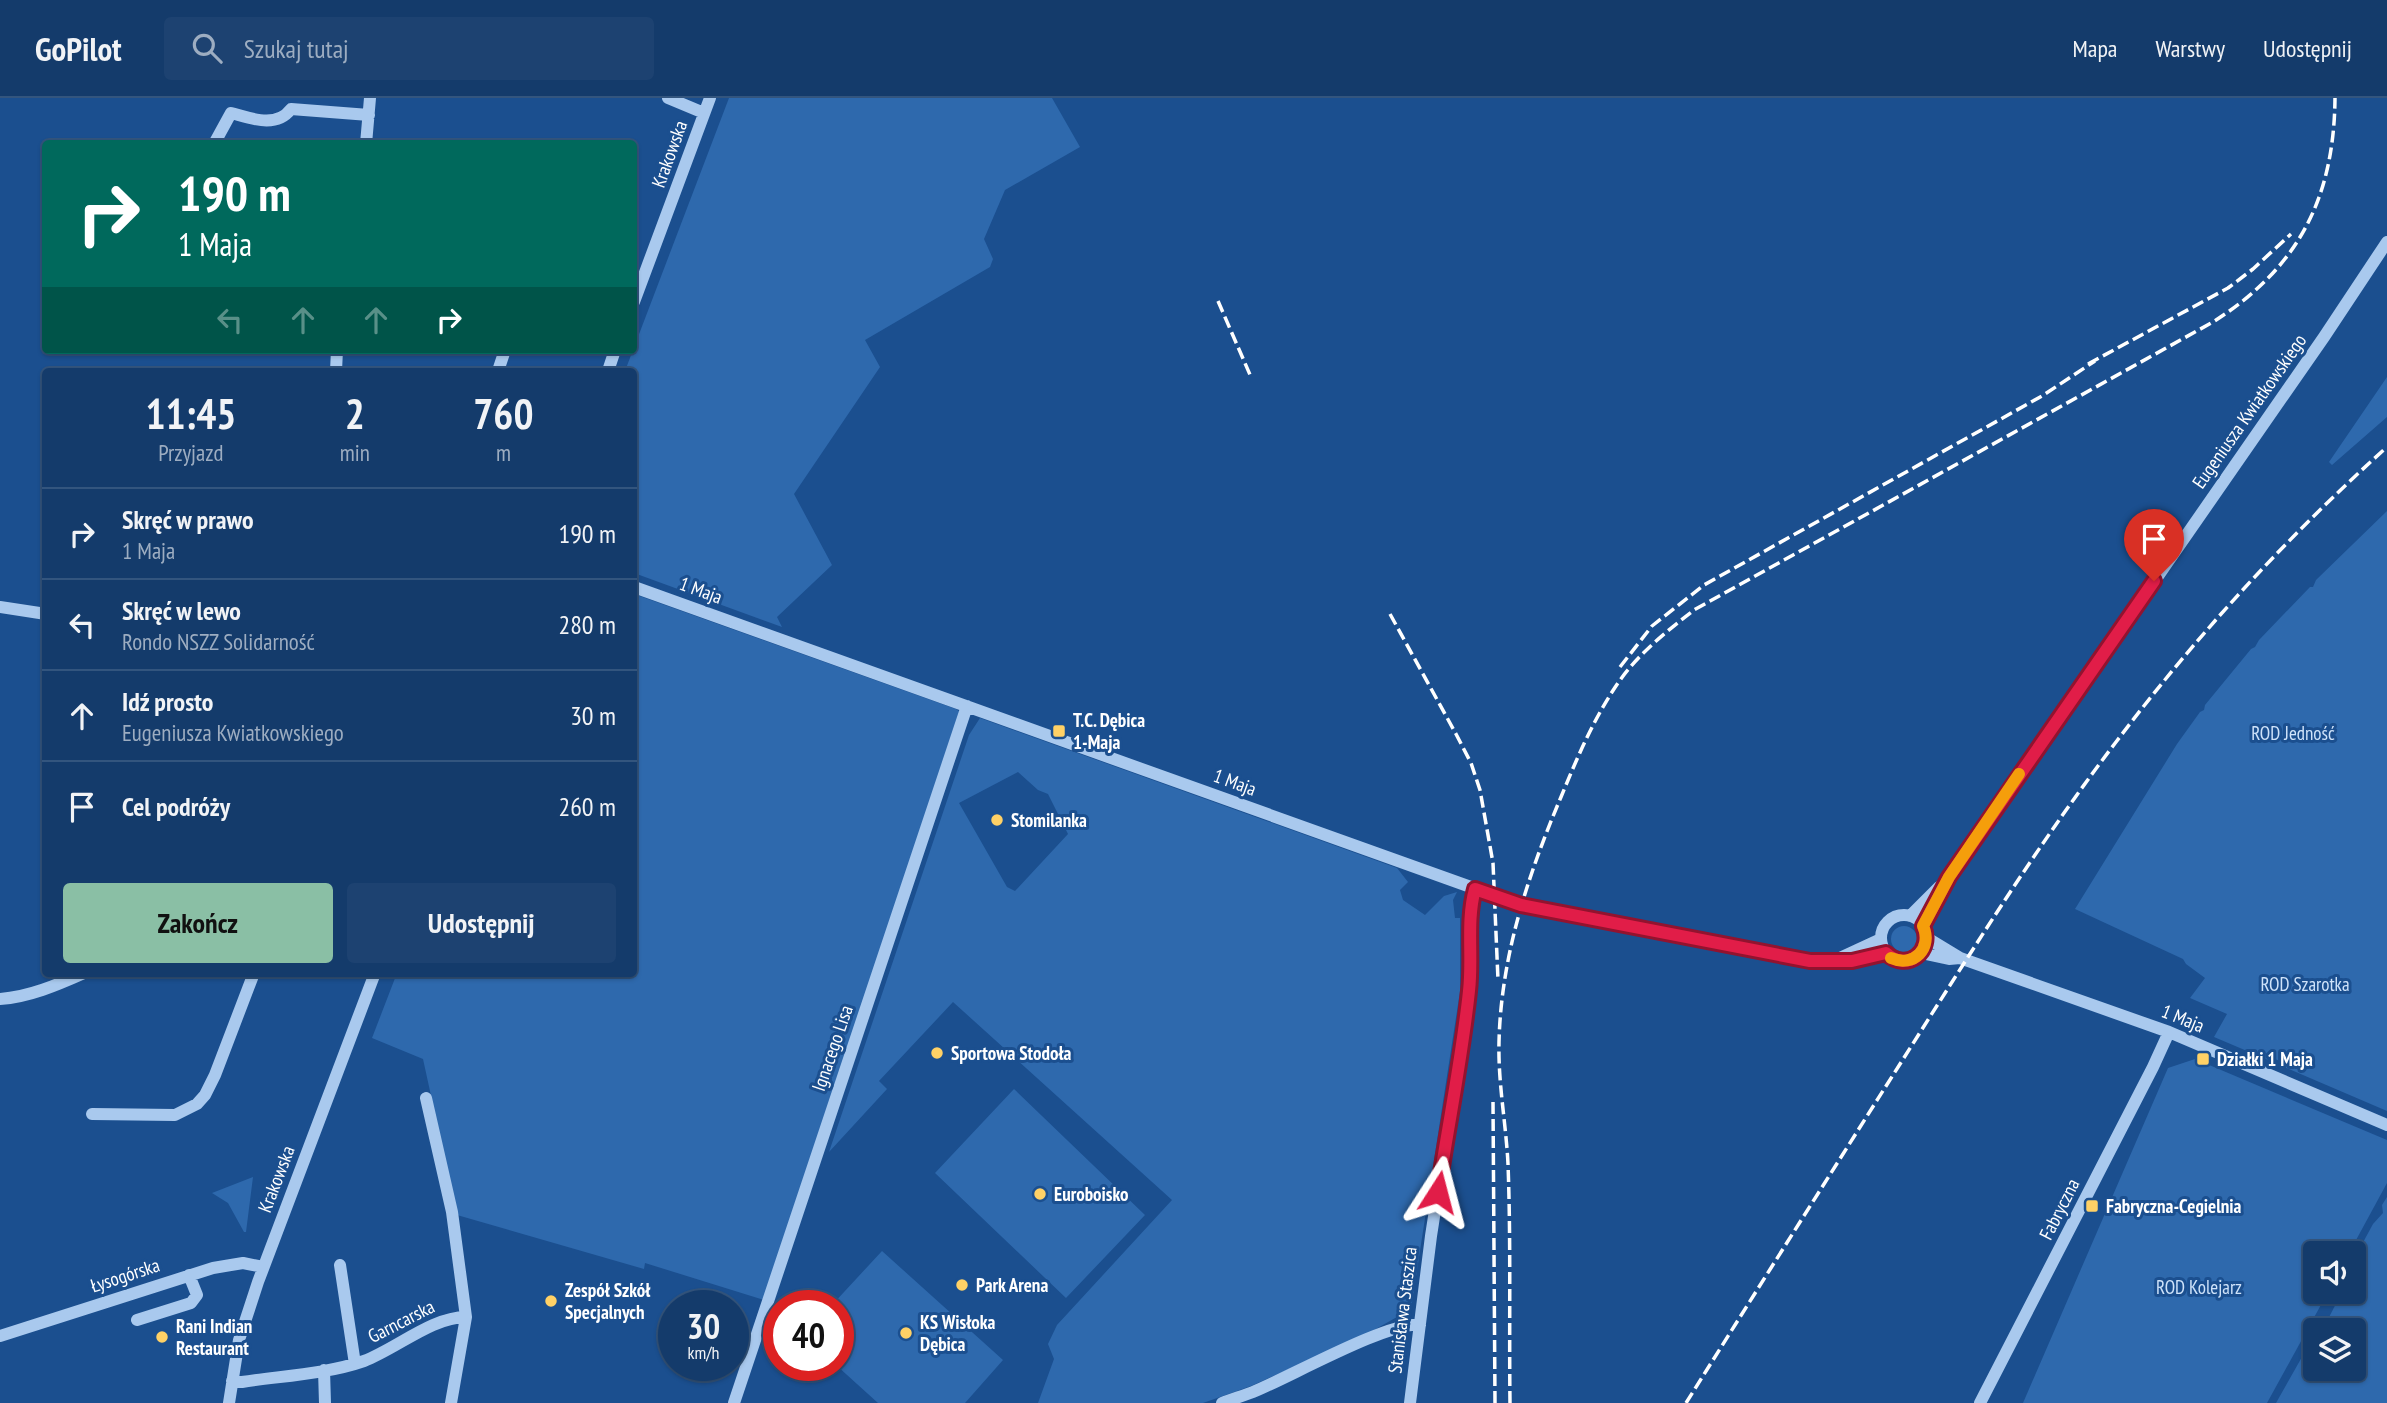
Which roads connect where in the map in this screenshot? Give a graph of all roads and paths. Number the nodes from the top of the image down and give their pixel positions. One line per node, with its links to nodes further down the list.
1 (370, 98): 5 (street)
2 (668, 98): 4 (street)
3 (710, 98): 4 (street, Krakowska)
4 (705, 113): 9 (street, Krakowska)
5 (369, 114): 6 (street); 7 (street)
6 (216, 140)
7 (366, 140)
8 (2387, 242): 14 (street, Eugeniusza Kwiatkowskiego)
9 (637, 294)
10 (637, 588): 13 (street, 1 Maja)
11 (0, 607): 12 (street)
12 (42, 613)
13 (967, 706): 15 (street, 1 Maja); 44 (street, Ignacego Lisa)
14 (1949, 877): 16 (street, Eugeniusza Kwiatkowskiego); 17 (street, Eugeniusza Kwiatkowskiego)
15 (1475, 889): 22 (street, 1 Maja); 36 (street, Stanisława Staszica)
16 (1910, 916): 17 (street); 18 (street)
17 (1925, 932): 20 (street); 21 (street, 1 Maja)
18 (1881, 939): 19 (street); 22 (street, 1 Maja)
19 (1886, 953): 20 (street); 22 (street, 1 Maja)
20 (1921, 954): 21 (street, 1 Maja)
21 (1959, 958): 27 (street, 1 Maja)
22 (1837, 960)
23 (75, 977): 26 (street)
24 (252, 977): 29 (street)
25 (373, 977): 32 (street, Krakowska)
26 (0, 999)
27 (2169, 1032): 30 (street, 1 Maja); 47 (street, Fabryczna)
28 (426, 1098): 34 (street)
29 (92, 1114)
30 (2387, 1125)
31 (340, 1265): 38 (street, Garncarska)
32 (263, 1267): 33 (street, Łysogórska); 40 (street, Krakowska)
33 (189, 1275): 35 (street); 37 (street, Łysogórska)
34 (466, 1317): 38 (street, Garncarska); 43 (street)
35 (137, 1320)
36 (1420, 1325): 45 (street); 46 (street, Stanisława Staszica)
37 (0, 1336)
38 (355, 1364): 39 (street, Garncarska)
39 (324, 1370): 40 (street, Garncarska); 42 (street)
40 (232, 1381): 41 (street, Krakowska)
41 (229, 1403)
42 (325, 1403)
43 (451, 1403)
44 (734, 1403)
45 (1222, 1403)
46 (1410, 1403)
47 (1980, 1403)

